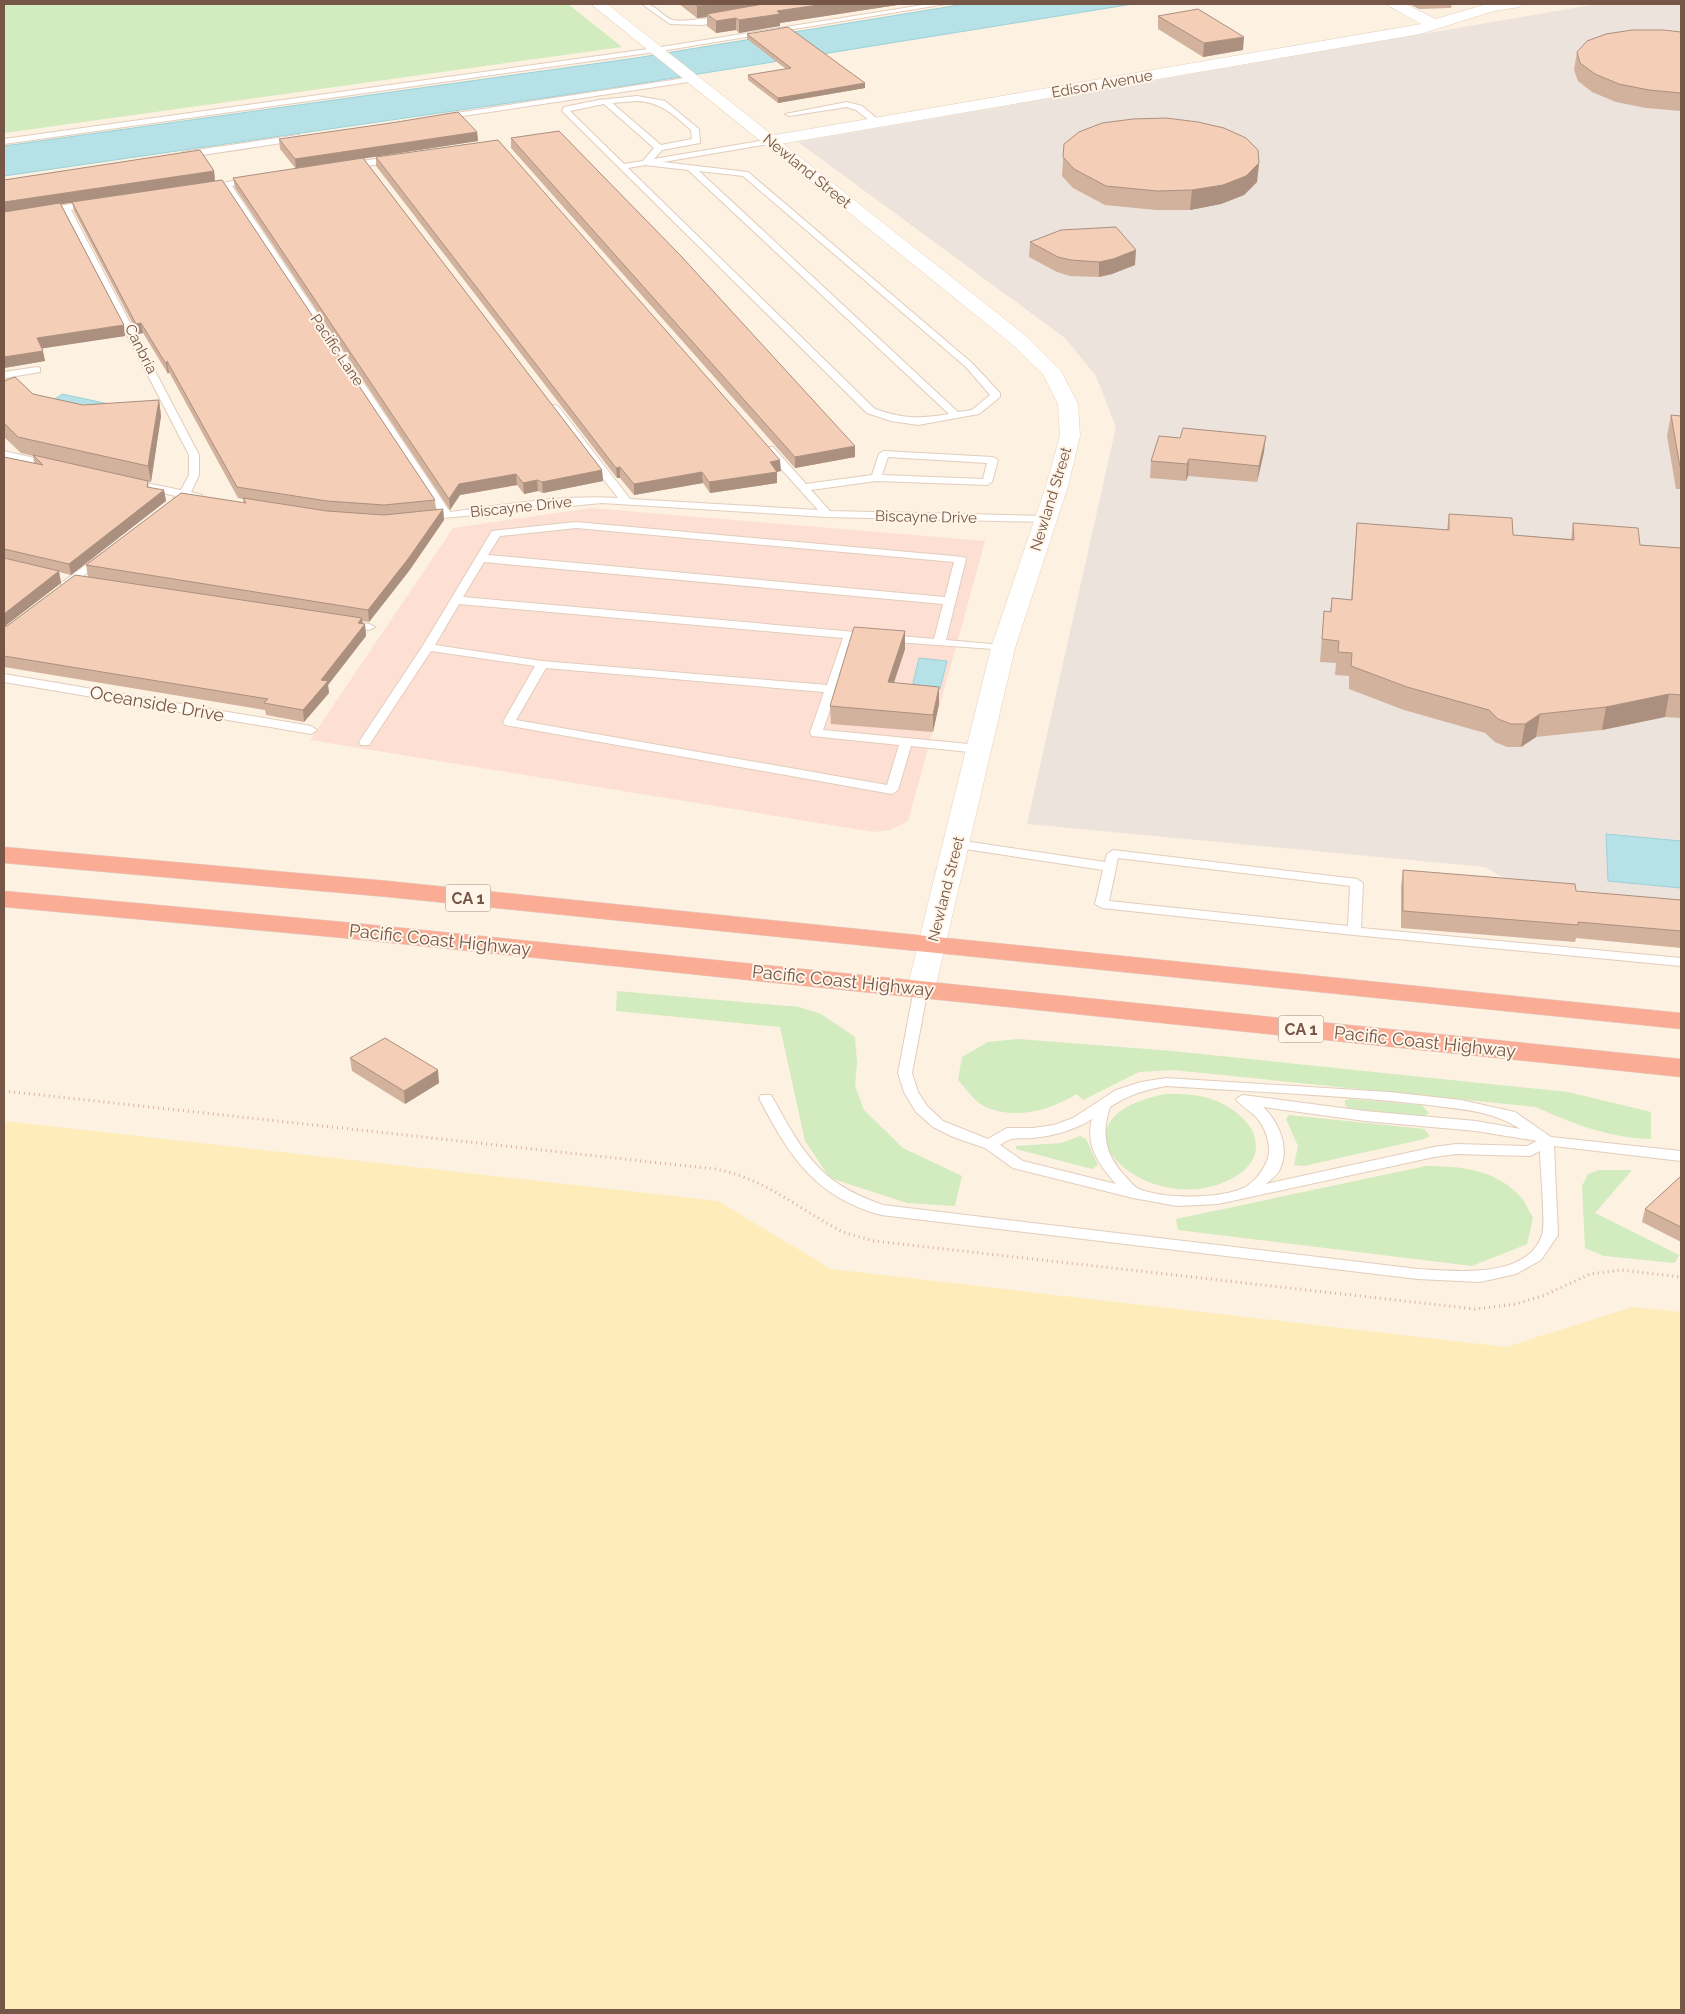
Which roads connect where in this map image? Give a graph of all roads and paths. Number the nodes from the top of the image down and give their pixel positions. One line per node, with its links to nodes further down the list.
1 (598, 4): 8 (street, Newland Street)
2 (646, 4): 6 (lane)
3 (942, 4): 8 (lane)
4 (1394, 4): 7 (street)
5 (1514, 4): 7 (street, Edison Avenue)
6 (730, 19)
7 (1435, 25): 13 (street, Edison Avenue)
8 (657, 52): 9 (street, Newland Street); 16 (lane)
9 (690, 78): 12 (lane); 15 (street, Newland Street)
10 (606, 103): 17 (lane); 17 (lane); 21 (lane)
11 (789, 114): 13 (lane)
12 (429, 119)
13 (877, 122): 15 (street, Edison Avenue)
14 (311, 136): 18 (lane)
15 (769, 141): 20 (lane); 47 (street, Newland Street)
16 (4, 142)
17 (659, 148): 20 (lane)
18 (175, 156)
19 (405, 158): 22 (lane)
20 (646, 163): 21 (lane); 23 (lane)
21 (622, 167): 33 (lane)
22 (338, 168)
23 (690, 169): 33 (lane); 33 (lane)
24 (264, 179): 25 (lane)
25 (226, 184): 26 (lane); 45 (lane, Pacific Lane)
26 (198, 188)
27 (104, 202): 28 (lane)
28 (66, 208): 29 (lane); 40 (lane, Canbria)
29 (39, 212)
30 (38, 370): 31 (lane)
31 (4, 375)
32 (548, 399): 42 (lane)
33 (957, 416)
34 (764, 443): 39 (lane)
35 (4, 454): 36 (lane)
36 (61, 467)
37 (876, 478): 37 (lane); 39 (lane)
38 (118, 480): 40 (lane)
39 (804, 488): 44 (lane)
40 (184, 495): 41 (lane); 43 (lane)
41 (213, 499)
42 (627, 502): 44 (lane, Biscayne Drive); 45 (lane, Biscayne Drive)
43 (169, 506)
44 (827, 514): 47 (lane, Biscayne Drive)
45 (447, 516): 46 (lane, Biscayne Drive)
46 (412, 519)
47 (1045, 519): 61 (street, Newland Street)
48 (109, 552): 51 (lane)
49 (481, 558): 54 (lane); 55 (lane); 55 (lane)
50 (52, 576): 51 (lane)
51 (72, 580): 52 (lane); 53 (lane)
52 (91, 583)
53 (57, 592)
54 (456, 600): 58 (lane); 60 (lane)
55 (950, 601): 59 (lane)
56 (331, 621): 57 (lane)
57 (369, 627)
58 (850, 635): 59 (lane); 64 (lane)
59 (939, 643): 61 (lane)
60 (428, 647): 62 (lane); 66 (lane)
61 (1003, 648): 68 (street, Newland Street)
62 (542, 664): 64 (lane); 67 (lane)
63 (4, 678): 65 (lane, Oceanside Drive)
64 (831, 689): 67 (lane)
65 (311, 730)
66 (365, 742)
67 (906, 742): 68 (lane)
68 (979, 749): 69 (street, Newland Street)
69 (957, 844): 71 (lane); 74 (street, Newland Street)
70 (4, 855): 74 (highway, CA 1)
71 (1110, 867): 73 (lane); 73 (lane)
72 (4, 899): 76 (highway, Pacific Coast Highway / CA 1)
73 (1354, 931): 75 (lane)
74 (932, 946): 76 (street, Newland Street); 77 (highway, CA 1)
75 (1681, 962)
76 (921, 989): 78 (highway, Pacific Coast Highway / CA 1); 84 (lane)
77 (1681, 1020)
78 (1681, 1068)
79 (1215, 1086): 81 (lane); 82 (lane); 83 (lane)
80 (766, 1098): 83 (lane)
81 (1244, 1100): 83 (lane); 87 (lane)
82 (1104, 1104): 84 (lane); 86 (lane)
83 (1544, 1139): 85 (lane); 87 (lane)
84 (990, 1145): 86 (lane)
85 (1681, 1156)
86 (1133, 1193): 87 (lane)
87 (1246, 1193)

